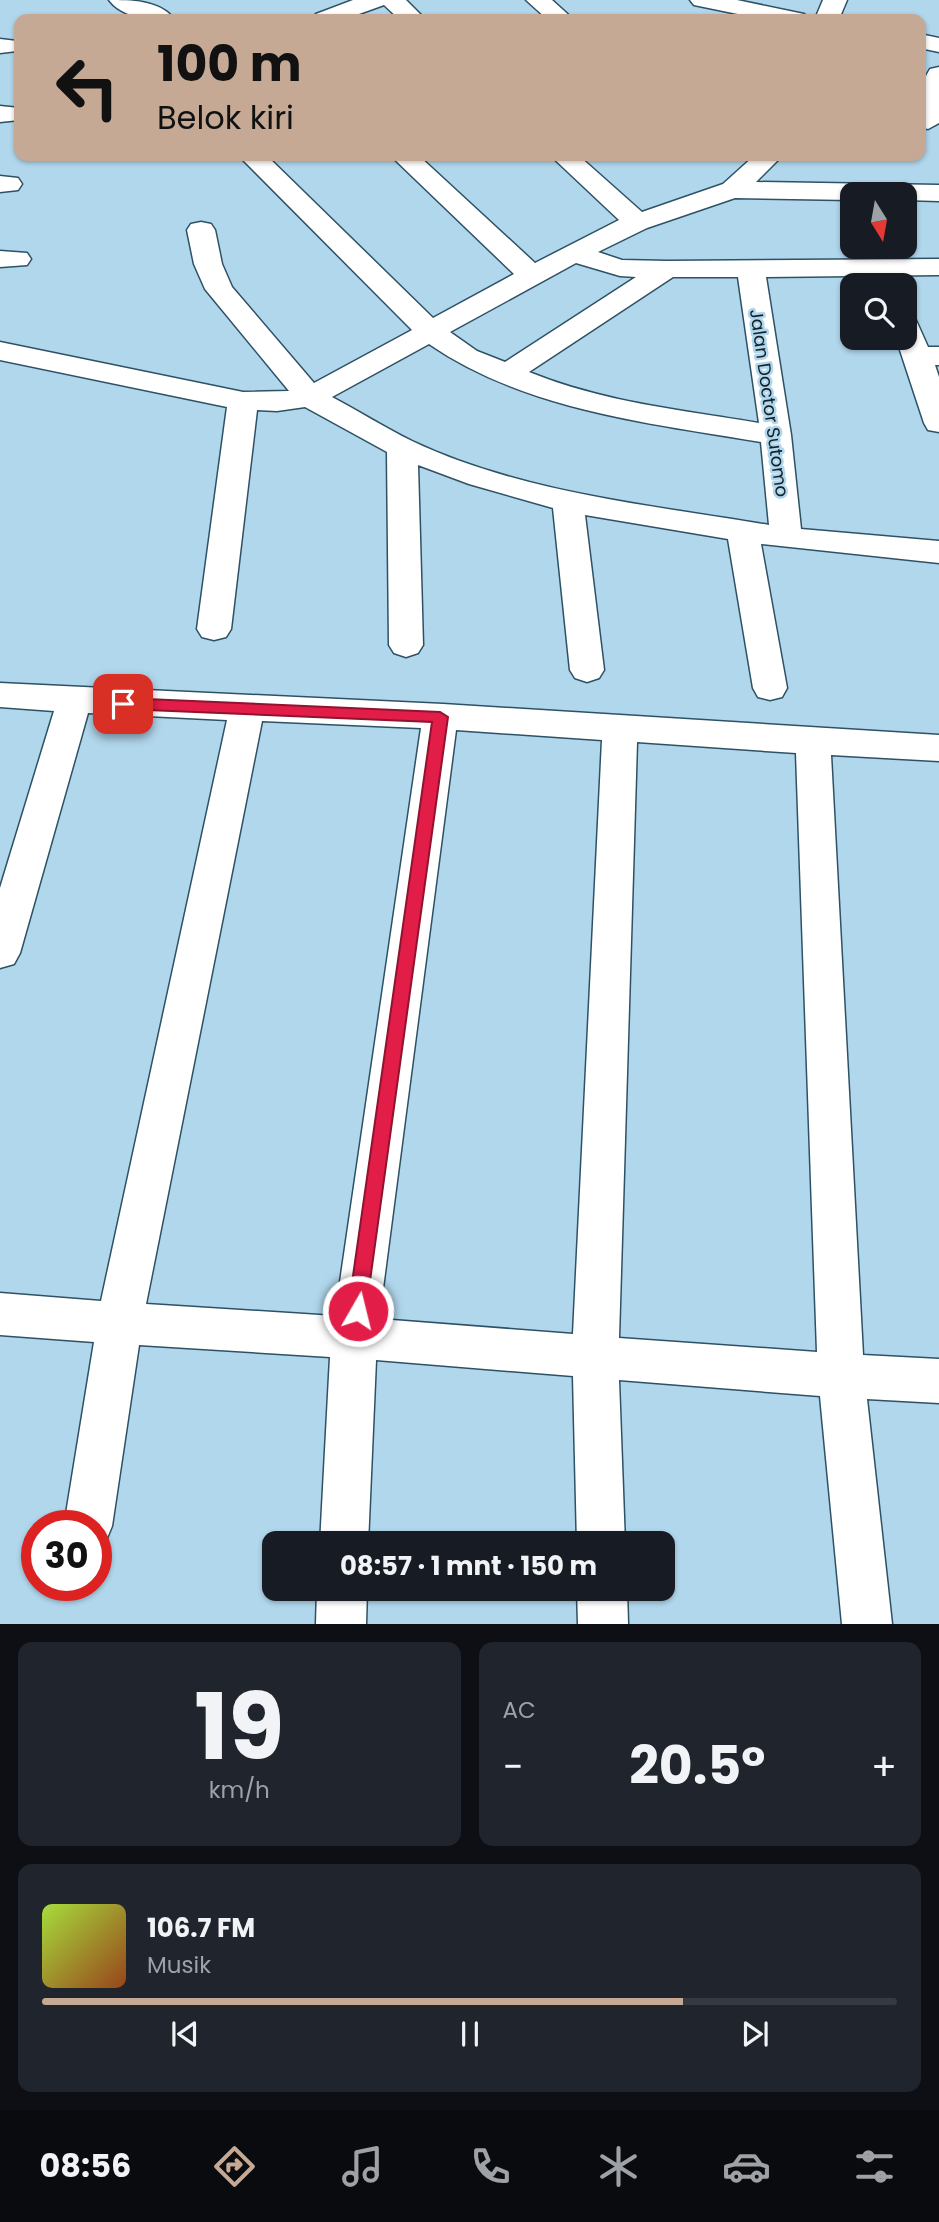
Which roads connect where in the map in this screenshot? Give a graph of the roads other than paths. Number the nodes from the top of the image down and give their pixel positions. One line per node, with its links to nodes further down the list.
1 (121, 0): 6 (street)
2 (375, 0): 7 (street)
3 (392, 0): 8 (street)
4 (538, 0): 9 (street)
5 (711, 1): 10 (street)
6 (151, 14)
7 (337, 14)
8 (407, 14)
9 (555, 14)
10 (772, 14)
11 (939, 75): 12 (street)
12 (929, 121)
13 (257, 161): 27 (street)
14 (409, 161): 26 (street)
15 (570, 161): 18 (street)
16 (745, 168): 17 (street); 18 (street)
17 (939, 193)
18 (637, 222): 20 (street)
19 (201, 230): 32 (street)
20 (574, 253): 23 (street); 26 (street)
21 (939, 267): 24 (street)
22 (751, 268): 23 (street); 25 (street); 35 (street, Jalan Doctor Sutomo)
23 (667, 269): 31 (street)
24 (912, 273)
25 (840, 274)
26 (531, 275): 27 (street)
27 (429, 332): 31 (street); 32 (street)
28 (917, 341): 30 (street)
29 (0, 351): 33 (street)
30 (928, 356): 34 (street)
31 (505, 375): 35 (street)
32 (310, 397): 33 (street); 36 (street)
33 (243, 401): 41 (street)
34 (939, 423)
35 (776, 435): 39 (street, Jalan Doctor Sutomo)
36 (402, 448): 37 (street); 42 (street)
37 (568, 502): 38 (street); 43 (street)
38 (741, 529): 39 (street); 44 (street)
39 (786, 538): 40 (street)
40 (939, 552)
41 (214, 629)
42 (406, 645)
43 (587, 670)
44 (770, 688)
45 (0, 695): 46 (street)
46 (74, 701): 47 (street); 52 (street)
47 (246, 711): 48 (street); 54 (street)
48 (440, 717): 49 (street); 55 (street)
49 (620, 727): 50 (street); 56 (street)
50 (813, 743): 51 (street); 57 (street)
51 (939, 748)
52 (0, 953)
53 (0, 1314): 54 (street)
54 (119, 1325): 55 (street); 59 (street)
55 (354, 1338): 56 (street); 60 (street)
56 (595, 1359): 57 (street); 61 (street)
57 (841, 1375): 58 (street); 66 (street)
58 (939, 1381)
59 (90, 1510)
60 (346, 1531)
61 (601, 1531)
62 (342, 1601): 64 (street)
63 (602, 1601): 65 (street)
64 (341, 1623)
65 (603, 1623)
66 (867, 1623)

